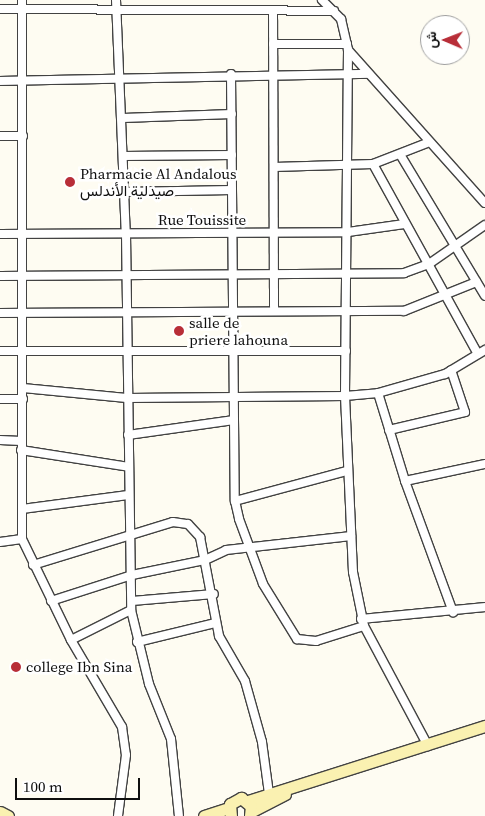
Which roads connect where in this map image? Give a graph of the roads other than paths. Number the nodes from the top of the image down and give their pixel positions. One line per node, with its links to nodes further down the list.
1 (22, 0): 6 (street)
2 (116, 0): 7 (street)
3 (322, 0): 8 (street)
4 (0, 9): 6 (street)
5 (273, 10): 7 (street); 8 (street); 9 (street)
6 (22, 11): 7 (street); 16 (street)
7 (118, 11): 15 (street)
8 (334, 11): 10 (street)
9 (273, 44): 10 (street); 12 (street)
10 (347, 47): 13 (street); 14 (street)
11 (231, 74): 12 (street); 15 (street); 18 (street)
12 (274, 74): 14 (street); 28 (street)
13 (368, 74): 14 (street); 22 (street)
14 (347, 75): 27 (street)
15 (122, 77): 16 (street); 19 (street)
16 (23, 80): 17 (street); 21 (street)
17 (0, 81)
18 (232, 114): 19 (street); 23 (street)
19 (123, 118): 24 (street)
20 (0, 136): 21 (street)
21 (23, 136): 38 (street)
22 (427, 143): 25 (street); 31 (street)
23 (232, 154): 24 (street); 29 (street)
24 (123, 156): 30 (street)
25 (401, 156): 26 (street); 40 (street)
26 (373, 164): 27 (street); 32 (street)
27 (348, 166): 28 (street); 34 (street)
28 (274, 167): 36 (street)
29 (232, 190): 30 (street); 35 (street)
30 (124, 192): 39 (street)
31 (485, 203)
32 (404, 224): 34 (street, Rue Touissite); 41 (street)
33 (485, 225): 40 (street)
34 (348, 232): 36 (street, Rue Touissite); 45 (street)
35 (233, 233): 36 (street, Rue Touissite); 39 (street, Rue Touissite); 42 (street)
36 (273, 233): 43 (street)
37 (0, 234): 38 (street, Rue Touissite)
38 (24, 234): 39 (street, Rue Touissite); 47 (street)
39 (126, 234): 44 (street)
40 (454, 248): 41 (street); 48 (street)
41 (429, 264): 45 (street); 50 (street)
42 (234, 274): 43 (street); 44 (street); 51 (street)
43 (274, 274): 45 (street); 52 (street)
44 (126, 275): 47 (street); 55 (street)
45 (346, 275): 53 (street)
46 (0, 276): 47 (street)
47 (24, 276): 54 (street)
48 (476, 282): 49 (street); 50 (street)
49 (485, 296)
50 (446, 297): 53 (street); 62 (street)
51 (233, 311): 52 (street); 55 (street); 60 (street)
52 (274, 311): 53 (street)
53 (346, 311): 61 (street)
54 (24, 312): 55 (street); 56 (street); 58 (street)
55 (127, 312): 59 (street)
56 (0, 313)
57 (0, 351): 58 (street)
58 (24, 351): 59 (street); 64 (street)
59 (127, 351): 60 (street); 68 (street)
60 (233, 351): 61 (street); 66 (street)
61 (346, 351): 67 (street)
62 (482, 352): 63 (street)
63 (451, 370): 65 (street); 72 (street)
64 (23, 388): 68 (street); 70 (street)
65 (378, 394): 67 (street); 72 (street)
66 (234, 396): 67 (street); 68 (street); 71 (street)
67 (345, 396): 79 (street)
68 (127, 398): 73 (street)
69 (0, 399): 70 (street)
70 (23, 399): 75 (street)
71 (234, 420): 73 (street); 82 (street)
72 (389, 430): 80 (street)
73 (128, 435): 78 (street)
74 (0, 440): 75 (street)
75 (21, 441): 76 (street)
76 (21, 450): 78 (street); 83 (street)
77 (485, 464): 80 (street)
78 (129, 467): 81 (street)
79 (346, 471): 82 (street); 85 (street)
80 (404, 481): 97 (street)
81 (128, 495): 83 (street); 84 (street)
82 (235, 501): 88 (street)
83 (22, 509): 86 (street)
84 (130, 534): 89 (street); 90 (street); 91 (street)
85 (351, 536): 88 (street); 98 (street)
86 (22, 539): 87 (street); 90 (street)
87 (0, 542)
88 (249, 546): 89 (street); 98 (street)
89 (205, 560): 91 (street); 92 (street)
90 (32, 565): 93 (street)
91 (132, 575): 93 (street); 94 (street)
92 (214, 594): 94 (street); 99 (street)
93 (51, 601): 100 (street)
94 (132, 601): 96 (street)
95 (485, 607): 97 (street)
96 (131, 610): 100 (street); 101 (street)
97 (453, 612): 98 (street)
98 (362, 622): 103 (street)
99 (215, 623): 101 (street); 105 (street)
100 (71, 640): 110 (street)
101 (138, 642): 111 (street)
102 (485, 726): 103 (main road)
103 (428, 746): 104 (main road)
104 (288, 792): 105 (main road); 106 (main road)
105 (269, 794): 106 (main road)
106 (250, 809): 108 (main road)
107 (0, 812): 109 (main road)
108 (230, 812): 112 (main road)
109 (8, 816)
110 (118, 816)
111 (179, 816)
112 (204, 816)

